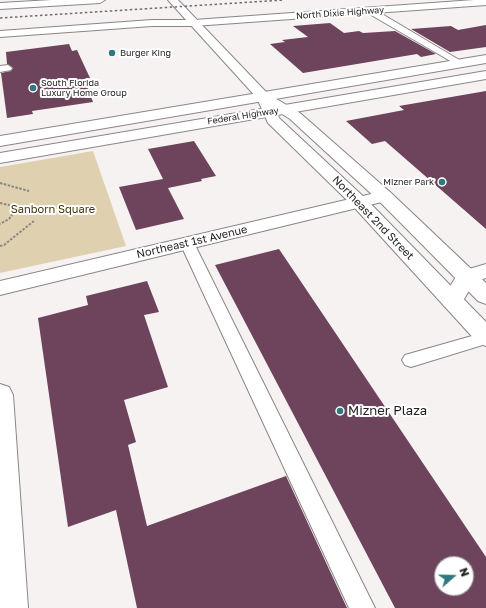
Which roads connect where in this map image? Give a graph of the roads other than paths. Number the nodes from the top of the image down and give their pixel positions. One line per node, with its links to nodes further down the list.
1 (88, 0): 2 (main road); 3 (main road)
2 (100, 0)
3 (45, 2): 6 (main road)
4 (486, 2): 7 (main road, North Dixie Highway)
5 (176, 3): 8 (main road, Northeast 2nd Street)
6 (0, 6)
7 (369, 10): 8 (main road, North Dixie Highway); 12 (lane)
8 (194, 23): 9 (main road, North Dixie Highway); 10 (main road, North Dixie Highway); 14 (main road, Northeast 2nd Street)
9 (0, 34)
10 (14, 44)
11 (486, 59): 12 (main road, Federal Highway)
12 (462, 64): 14 (main road, Federal Highway)
13 (486, 75): 15 (main road, Federal Highway)
14 (263, 97): 15 (main road, Northeast 2nd Street); 16 (main road, Federal Highway)
15 (276, 110): 17 (main road, Federal Highway); 18 (main road, Northeast 2nd Street); 19 (main road, Northeast 2nd Street)
16 (0, 141)
17 (0, 158)
18 (384, 196): 19 (main road, Northeast 1st Avenue); 21 (main road, Northeast 2nd Street)
19 (359, 202): 20 (main road, Northeast 1st Avenue); 24 (main road, Northeast 2nd Street)
20 (187, 243): 22 (main road, Northeast 1st Avenue); 29 (lane)
21 (476, 274): 23 (main road, Northeast 2nd Street); 24 (main road)
22 (0, 288)
23 (486, 296)
24 (452, 300): 25 (main road, Northeast 2nd Street)
25 (486, 338): 26 (lane)
26 (410, 360)
27 (0, 395): 28 (main road)
28 (11, 608)
29 (362, 608)

